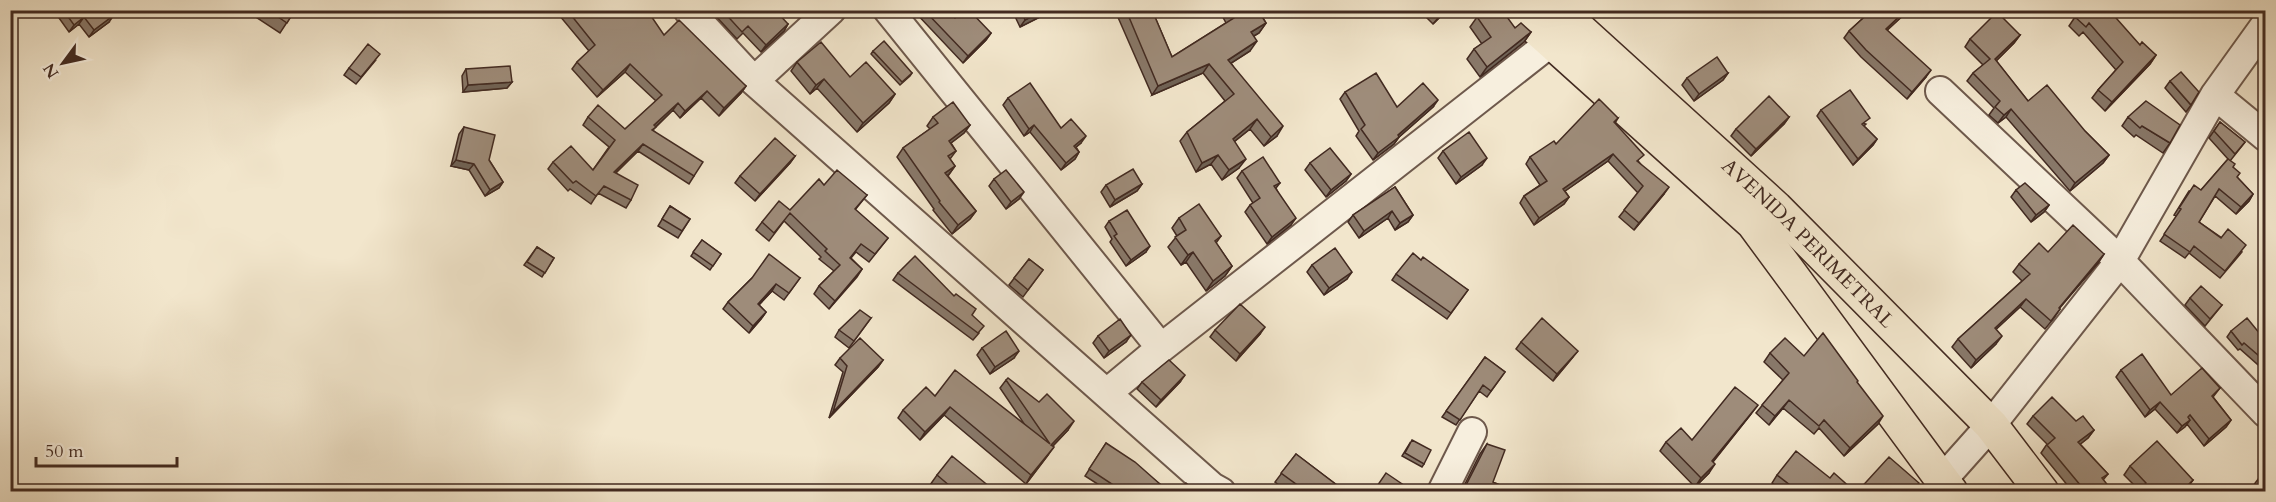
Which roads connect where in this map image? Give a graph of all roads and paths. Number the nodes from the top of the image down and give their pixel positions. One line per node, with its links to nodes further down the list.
1 (688, 10): 7 (street)
2 (831, 10): 7 (street)
3 (888, 10): 12 (street)
4 (1516, 10): 6 (main road, AVENIDA PERIMETRAL)
5 (2265, 24): 9 (street)
6 (1561, 26): 12 (street); 15 (main road, AVENIDA PERIMETRAL); 17 (main road, AVENIDA PERIMETRAL)
7 (754, 81): 13 (street)
8 (1940, 91): 11 (street)
9 (2215, 95): 10 (street); 11 (street)
10 (2265, 137)
11 (2120, 261): 14 (street); 15 (street)
12 (1161, 348): 13 (street)
13 (1107, 393): 18 (street)
14 (2265, 412)
15 (1991, 425): 17 (street); 20 (main road, AVENIDA PERIMETRAL)
16 (1472, 432): 19 (street)
17 (1946, 486)
18 (1214, 490)
19 (1442, 492)
20 (2042, 492)

